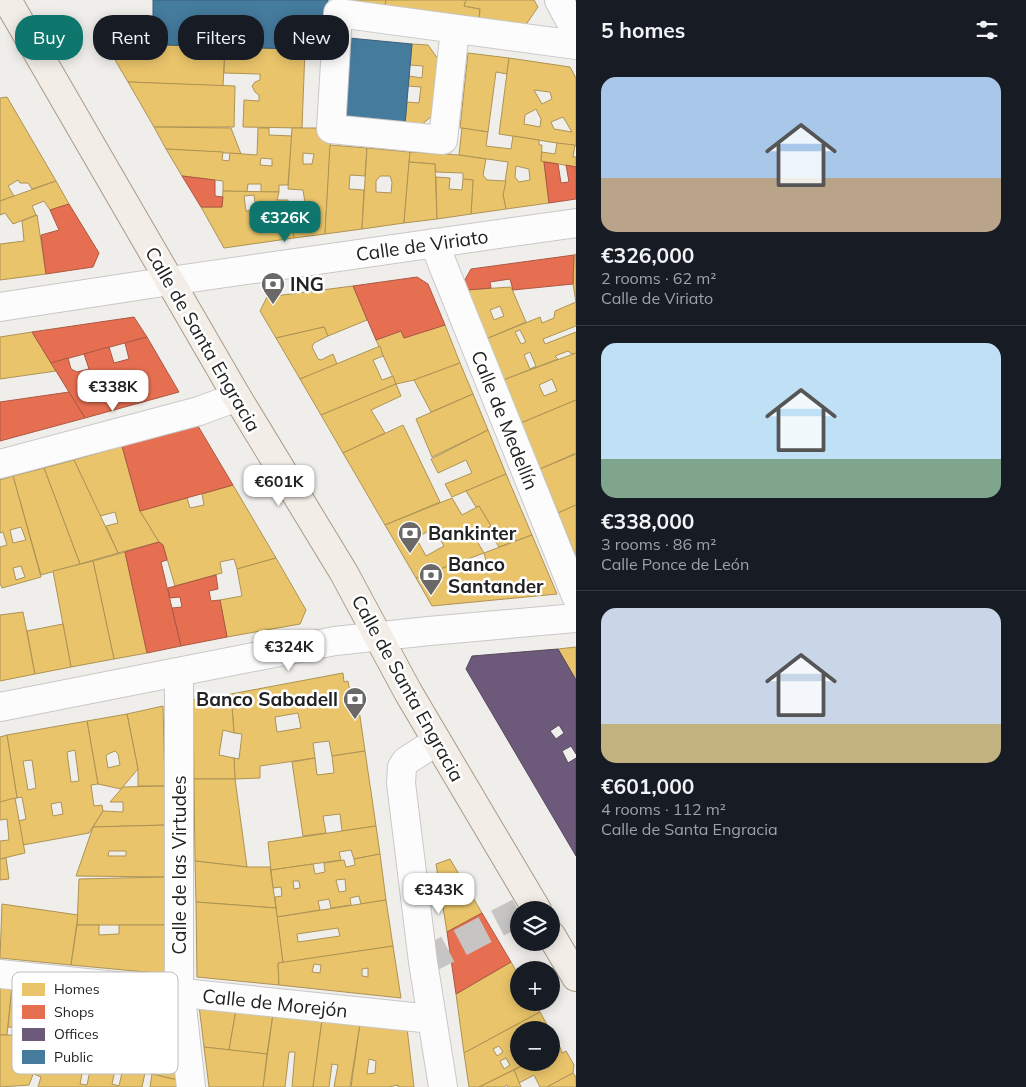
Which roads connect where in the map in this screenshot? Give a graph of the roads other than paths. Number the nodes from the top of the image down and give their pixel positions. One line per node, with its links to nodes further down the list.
1 (7, 0): 8 (main road, Calle de Santa Engracia)
2 (559, 0): 4 (street)
3 (455, 30): 3 (street); 5 (street)
4 (576, 32)
5 (576, 45)
6 (576, 223): 7 (street, Calle de Viriato)
7 (434, 243): 8 (street, Calle de Viriato); 12 (street, Calle de Medellín)
8 (170, 281): 9 (street, Calle de Viriato); 10 (main road, Calle de Santa Engracia)
9 (0, 307)
10 (237, 397): 11 (street); 14 (main road, Calle de Santa Engracia)
11 (0, 464)
12 (576, 596)
13 (576, 618): 14 (street)
14 (379, 637): 15 (street); 17 (main road, Calle de Santa Engracia)
15 (179, 673): 16 (street); 21 (street, Calle de las Virtudes)
16 (0, 707)
17 (436, 741): 18 (main road, Calle de Santa Engracia); 22 (street)
18 (532, 901)
19 (560, 950): 20 (main road)
20 (576, 977)
21 (180, 993): 22 (street, Calle de Morejón); 23 (street, Calle de las Virtudes)
22 (432, 1019): 24 (street)
23 (192, 1087)
24 (443, 1087)

